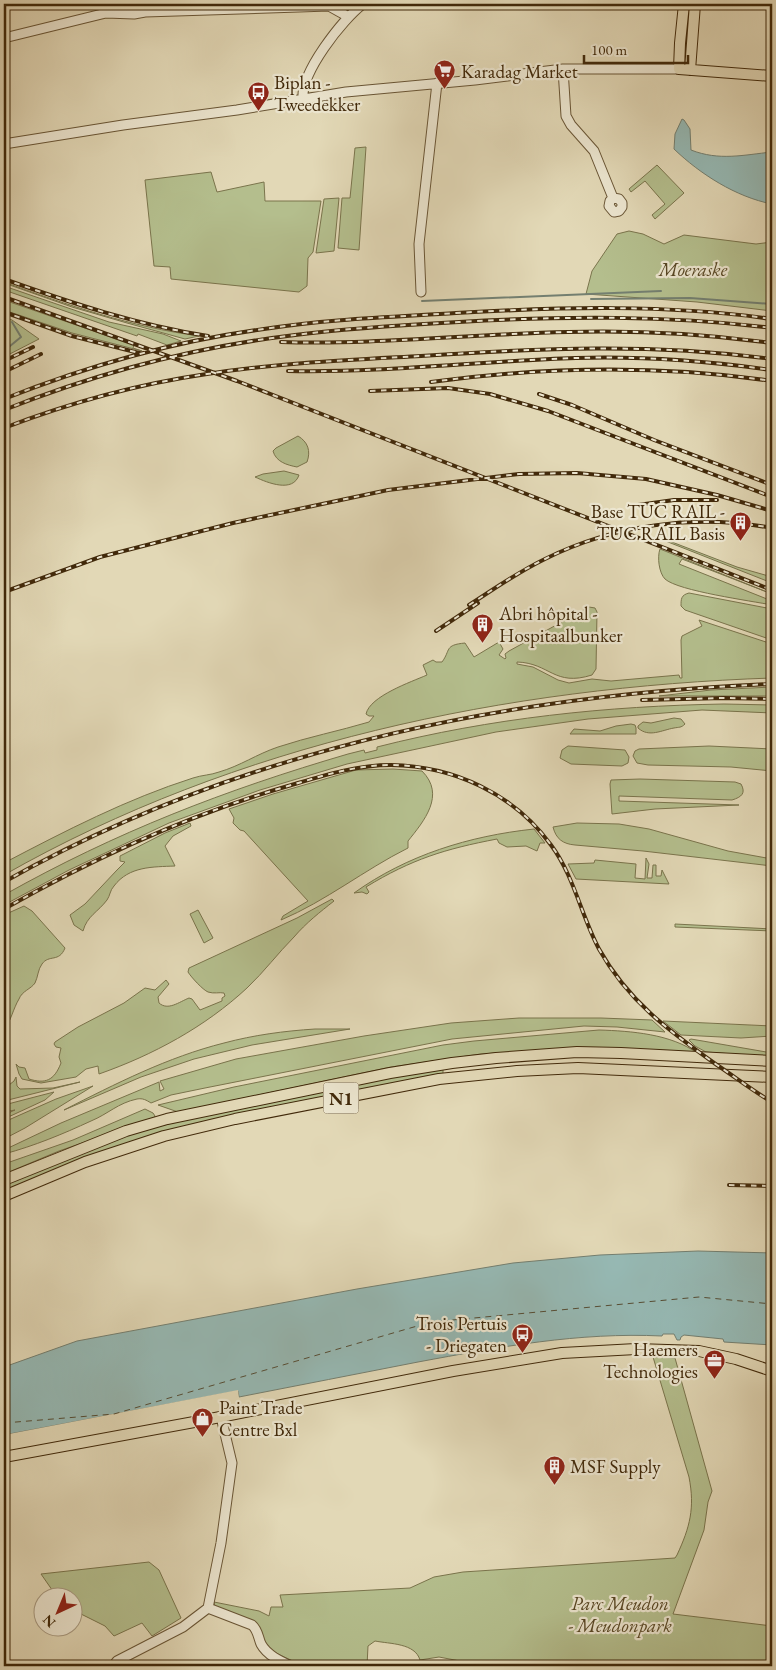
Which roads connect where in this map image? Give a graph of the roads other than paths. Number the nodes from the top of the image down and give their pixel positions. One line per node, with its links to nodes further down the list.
1 (363, 4): 4 (street)
2 (684, 4): 7 (main road)
3 (695, 4): 8 (main road)
4 (348, 16): 5 (street); 11 (street)
5 (4, 38)
6 (563, 69): 7 (street); 10 (street); 13 (street)
7 (679, 69): 8 (main road)
8 (690, 70): 9 (main road)
9 (772, 76)
10 (437, 83): 11 (street); 14 (street)
11 (303, 100): 12 (street)
12 (4, 144)
13 (613, 198)
14 (421, 292)
15 (772, 1061): 17 (main road, N1)
16 (772, 1077): 18 (main road, N1)
17 (4, 1180)
18 (4, 1196)
19 (772, 1371): 20 (main road)
20 (221, 1417): 21 (main road); 22 (street)
21 (4, 1457)
22 (208, 1608): 23 (street); 24 (street)
23 (113, 1666)
24 (291, 1666)

